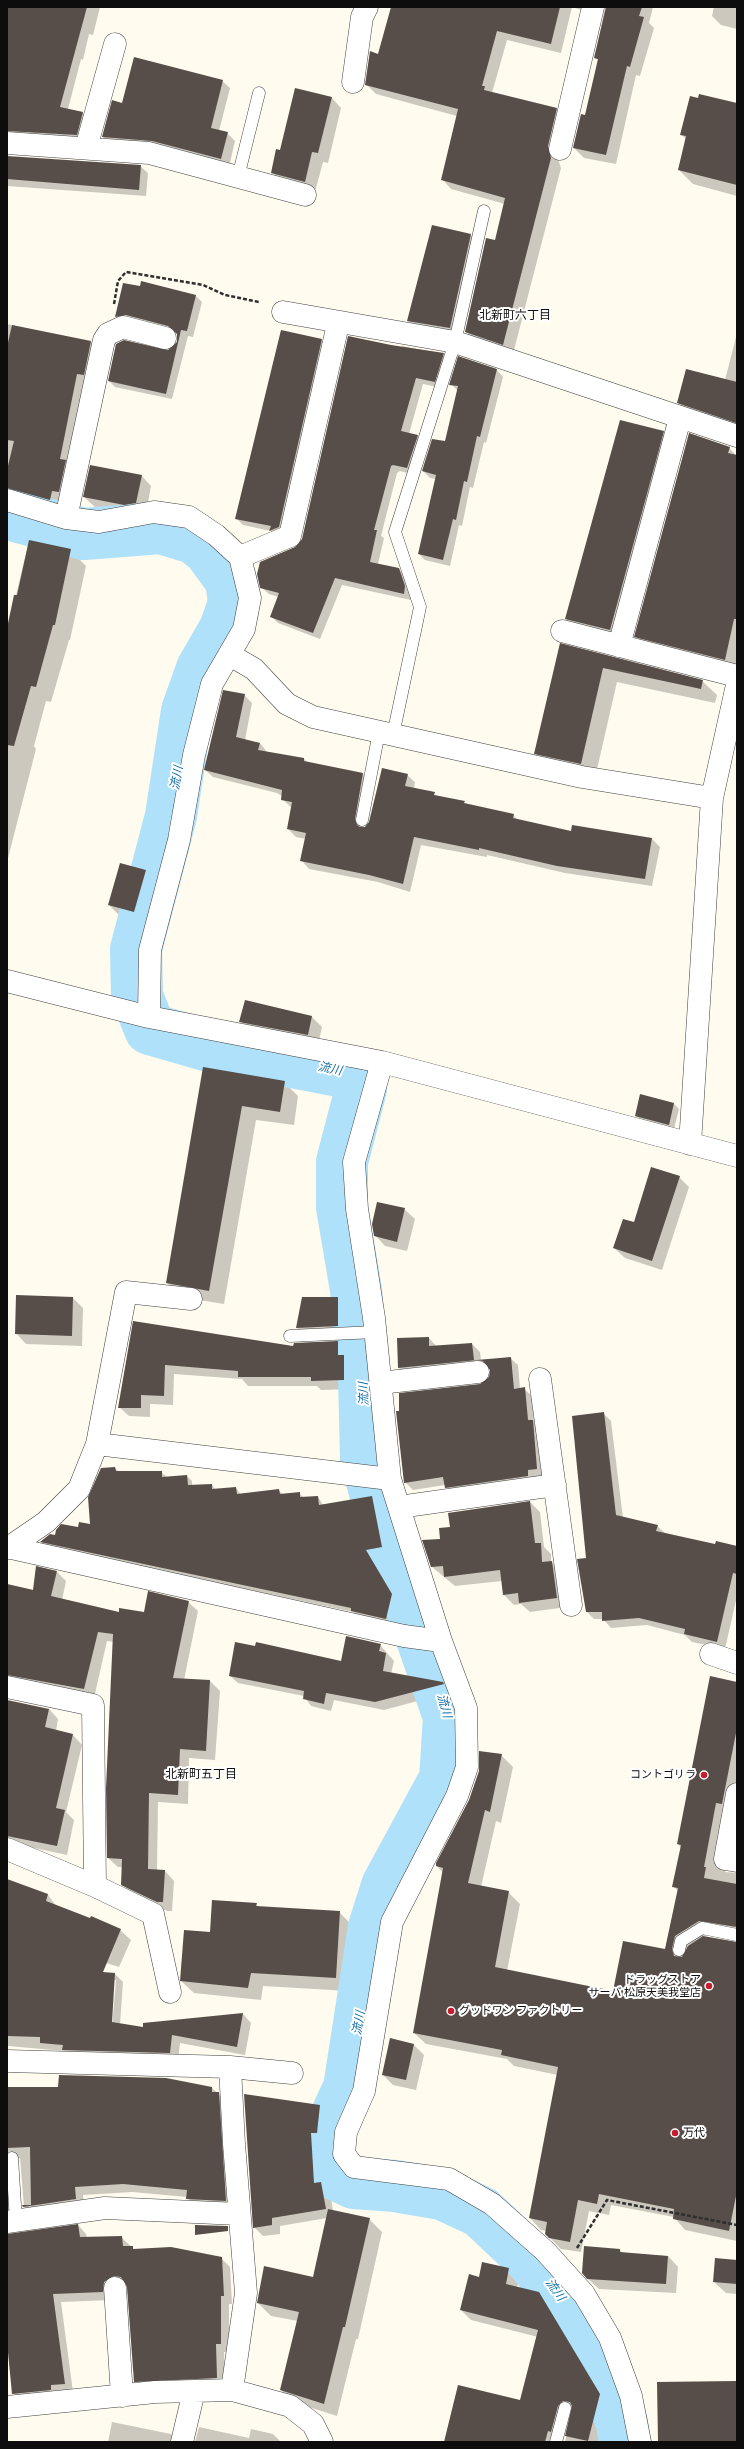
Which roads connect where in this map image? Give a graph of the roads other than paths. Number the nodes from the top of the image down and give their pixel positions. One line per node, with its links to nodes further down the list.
1 (368, 7): 4 (street)
2 (593, 7): 8 (street)
3 (115, 44): 7 (street)
4 (352, 82)
5 (258, 93): 9 (lane)
6 (7, 143): 7 (street)
7 (86, 148): 9 (street)
8 (560, 149)
9 (238, 177): 10 (street)
10 (305, 194)
11 (484, 211): 15 (lane)
12 (283, 312): 15 (street)
13 (336, 333): 20 (street)
14 (165, 338): 19 (street)
15 (455, 342): 16 (street); 26 (lane)
16 (680, 418): 17 (street); 22 (street)
17 (737, 436)
18 (8, 506): 19 (street)
19 (66, 518): 20 (street)
20 (240, 557): 23 (street)
21 (562, 631): 22 (street)
22 (619, 646): 24 (street)
23 (230, 655): 26 (street); 30 (street)
24 (737, 676)
25 (737, 684): 27 (street)
26 (386, 733): 27 (street); 28 (lane)
27 (712, 798): 32 (street)
28 (362, 820)
29 (7, 981): 30 (street)
30 (143, 1016): 31 (street)
31 (382, 1062): 32 (street); 35 (street)
32 (690, 1144): 33 (street)
33 (737, 1156)
34 (191, 1299): 40 (street)
35 (375, 1332): 36 (lane); 39 (street)
36 (290, 1336)
37 (478, 1372): 39 (street)
38 (540, 1379): 42 (street)
39 (380, 1383): 41 (street)
40 (97, 1444): 41 (street); 44 (street)
41 (376, 1477): 43 (street)
42 (555, 1485): 43 (street); 45 (street)
43 (399, 1507): 46 (street)
44 (8, 1548): 46 (street)
45 (571, 1605)
46 (436, 1640): 72 (street)
47 (711, 1654): 48 (street)
48 (737, 1663)
49 (7, 1687): 53 (street)
50 (737, 1794): 52 (street)
51 (7, 1849): 53 (street)
52 (737, 1861)
53 (95, 1886): 56 (street)
54 (737, 1935): 55 (lane)
55 (679, 1950)
56 (170, 1992)
57 (7, 2060): 58 (street)
58 (230, 2068): 59 (street); 61 (street)
59 (292, 2073)
60 (12, 2158): 62 (lane)
61 (239, 2214): 62 (street); 64 (street)
62 (11, 2221)
63 (115, 2288): 66 (street)
64 (232, 2390): 65 (street); 70 (street)
65 (194, 2391): 66 (street); 69 (street)
66 (122, 2396): 67 (street)
67 (7, 2407)
68 (565, 2408): 71 (lane)
69 (182, 2442)
70 (322, 2442)
71 (556, 2442)
72 (640, 2442)

